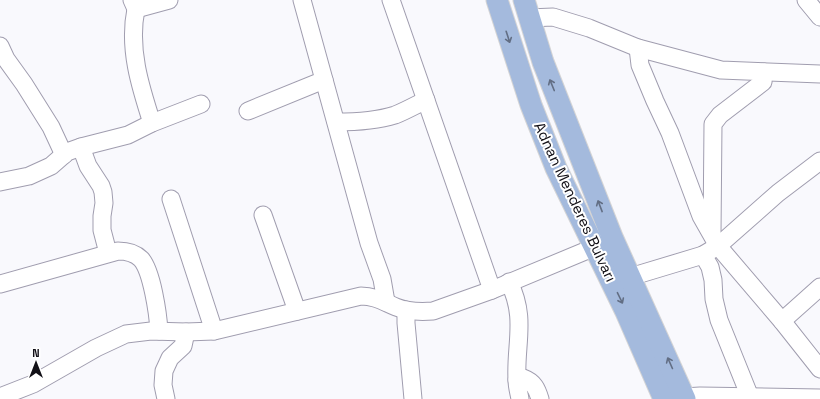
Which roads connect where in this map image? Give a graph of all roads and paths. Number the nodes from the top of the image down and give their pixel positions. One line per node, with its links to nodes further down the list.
1 (169, 0): 6 (street)
2 (302, 0): 13 (street)
3 (391, 0): 14 (street)
4 (497, 0): 26 (main road, Adnan Menderes Bulvarı, one-way to 26)
5 (806, 0): 8 (street)
6 (134, 5): 18 (street)
7 (526, 9): 10 (street); 26 (main road, Adnan Menderes Bulvarı, one-way to 7)
8 (820, 17)
9 (0, 46): 20 (street)
10 (638, 48): 11 (street); 25 (street)
11 (764, 72): 12 (street); 25 (street)
12 (820, 74)
13 (324, 80): 16 (street); 17 (street)
14 (426, 100): 17 (street); 33 (street)
15 (201, 104): 18 (street)
16 (248, 111)
17 (336, 122): 34 (street)
18 (152, 123): 19 (street)
19 (81, 147): 20 (street); 27 (street)
20 (64, 155): 22 (street)
21 (820, 160): 25 (street)
22 (0, 182)
23 (171, 200): 39 (street)
24 (263, 215): 36 (street)
25 (715, 239): 28 (street); 37 (street)
26 (603, 242): 29 (main road, Adnan Menderes Bulvarı); 30 (street); 51 (main road, Adnan Menderes Bulvarı, one-way to 51)
27 (108, 253): 31 (street); 38 (street)
28 (703, 255): 29 (street); 44 (street)
29 (630, 277): 45 (main road, Adnan Menderes Bulvarı, one-way to 29)
30 (509, 282): 33 (street); 42 (street)
31 (0, 284)
32 (820, 287): 37 (street)
33 (492, 290): 35 (street)
34 (386, 302): 35 (street); 36 (street)
35 (406, 310): 48 (street)
36 (297, 311): 39 (street)
37 (782, 322): 41 (street)
38 (159, 331): 40 (street); 43 (street)
39 (214, 331): 40 (street)
40 (186, 332): 47 (street)
41 (820, 369)
42 (517, 380): 49 (street); 50 (street)
43 (0, 397)
44 (750, 397): 45 (street); 46 (street)
45 (685, 398)
46 (820, 398)
47 (166, 399)
48 (412, 399)
49 (520, 399)
50 (540, 399)
51 (664, 399)

